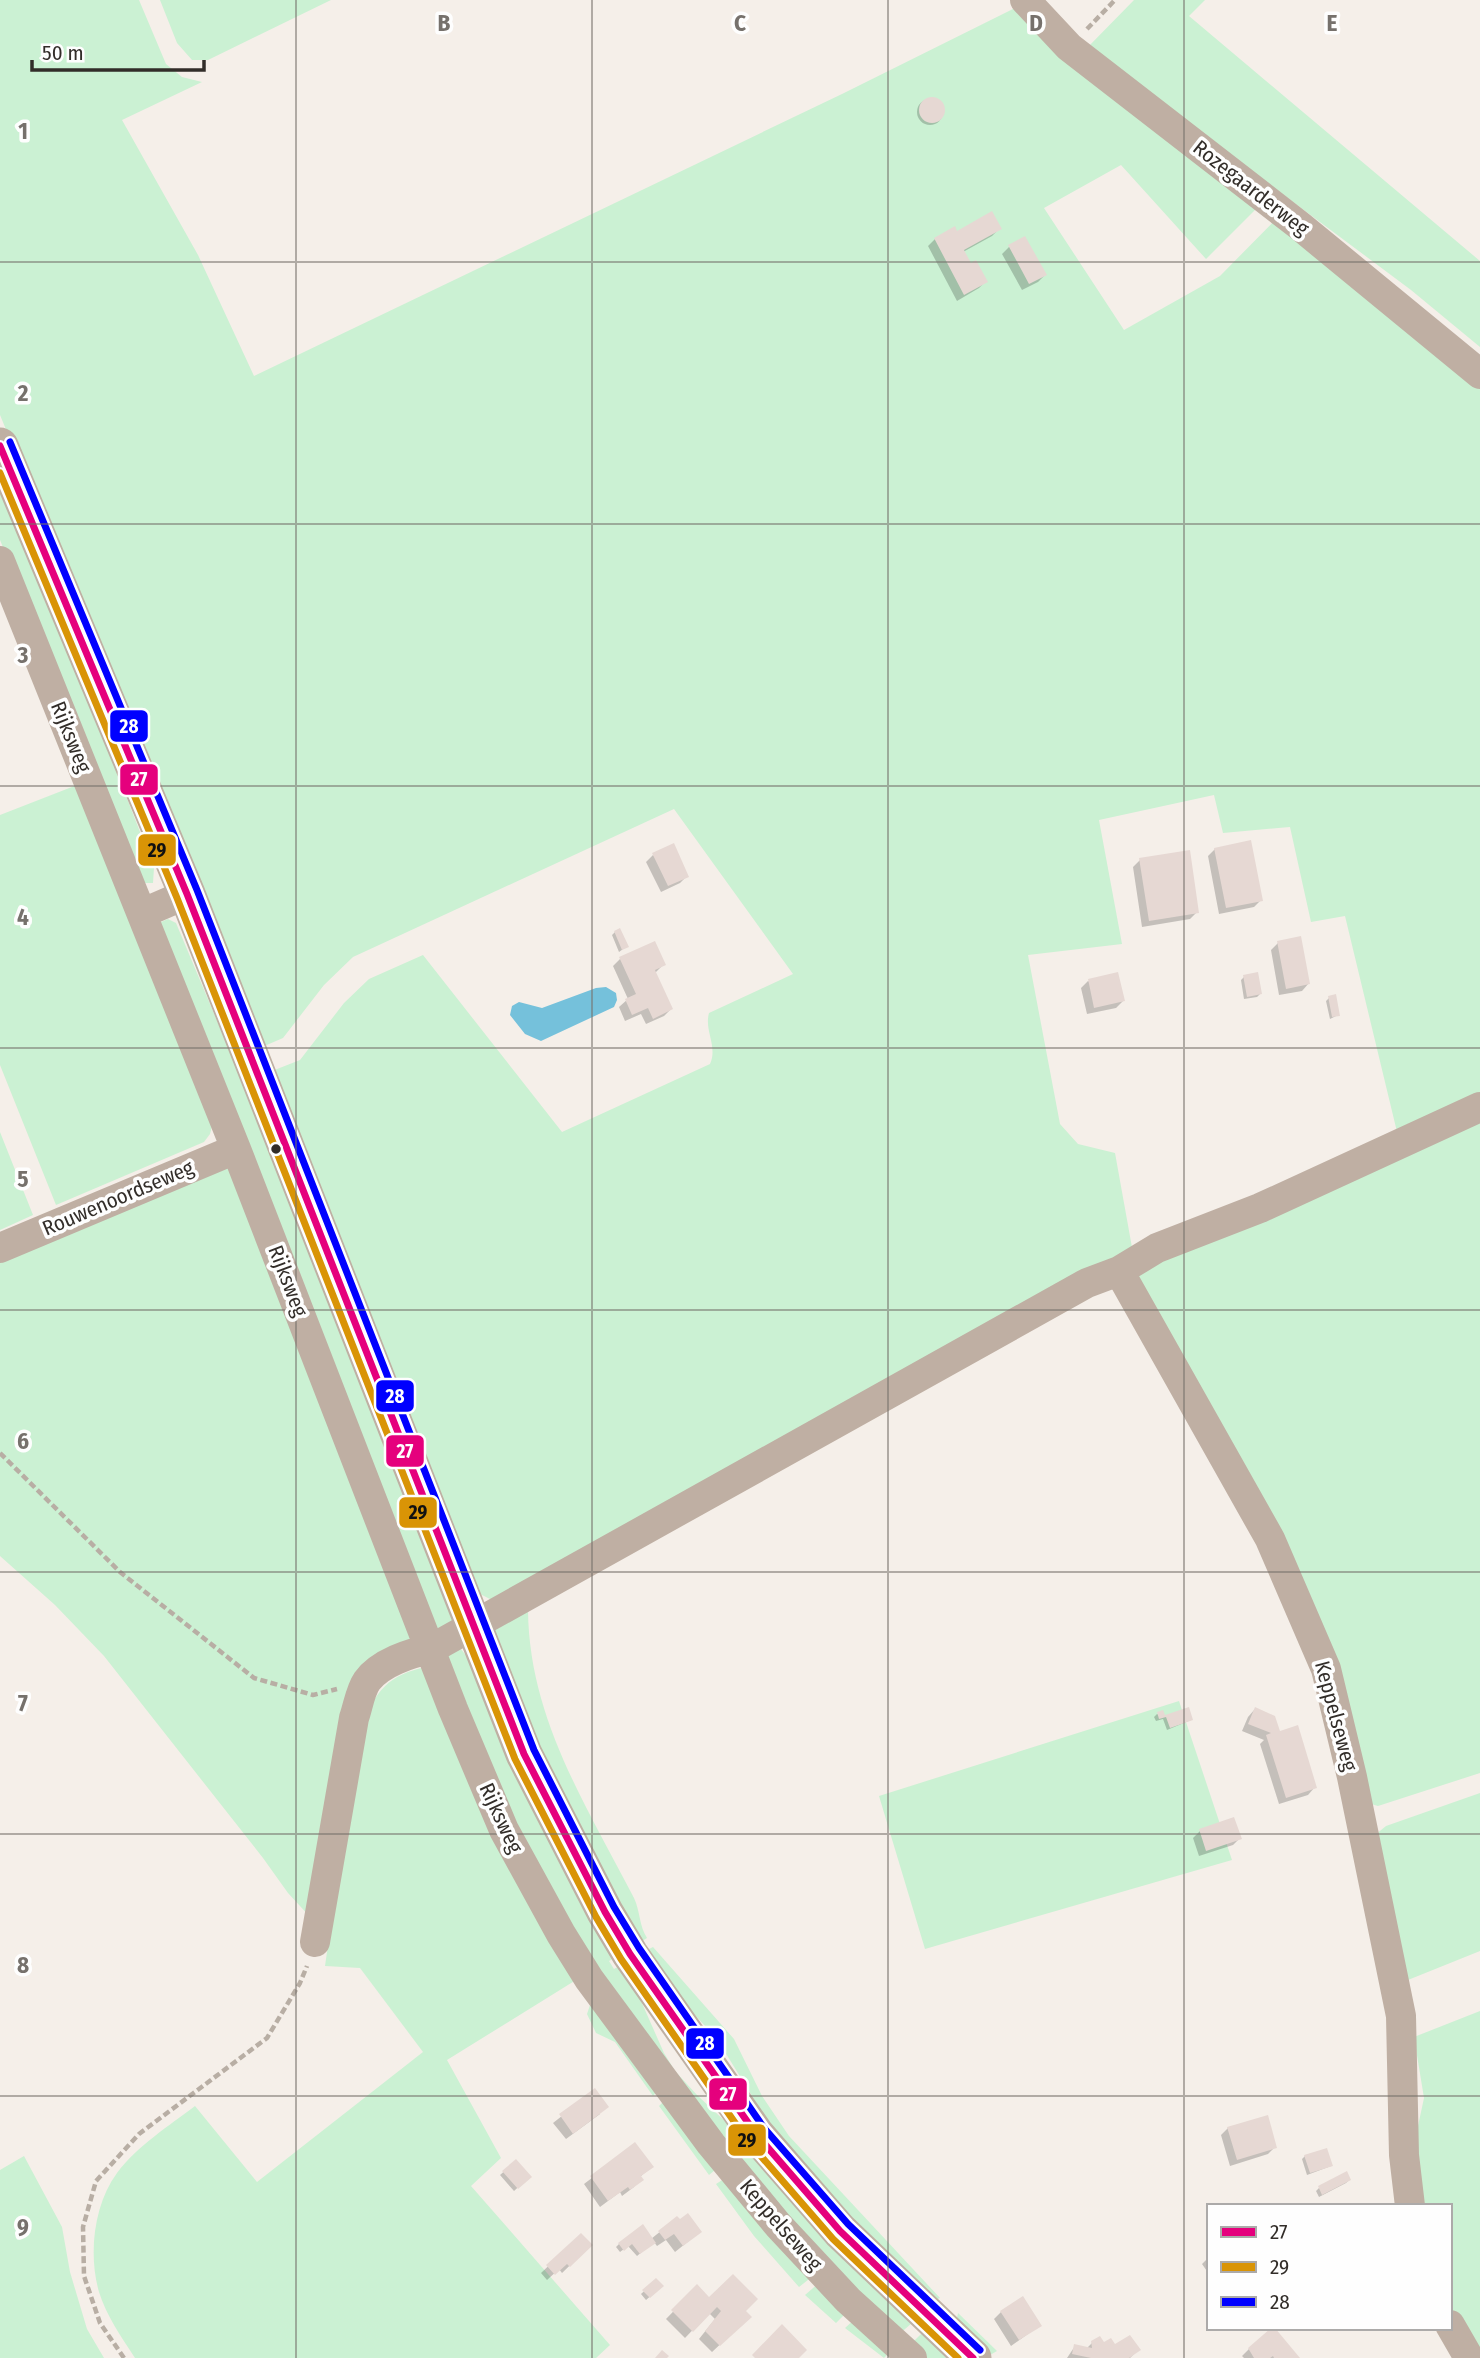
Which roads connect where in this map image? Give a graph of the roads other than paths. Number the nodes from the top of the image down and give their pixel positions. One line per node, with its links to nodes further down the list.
1 (1025, 0): 2 (street, Rozegaarderweg)
2 (1480, 374)
3 (0, 446): 5 (main road)
4 (0, 561): 6 (street, Rijksweg)
5 (187, 894): 6 (street); 11 (main road)
6 (143, 913): 8 (street, Rijksweg)
7 (1480, 1107): 10 (street)
8 (236, 1149): 9 (street, Rouwenoordseweg); 12 (street, Rijksweg)
9 (0, 1248)
10 (1119, 1271): 11 (street); 15 (street, Keppelseweg)
11 (473, 1625): 12 (street); 16 (main road, Keppelseweg)
12 (431, 1649): 13 (street); 14 (street, Rijksweg)
13 (316, 1942)
14 (589, 1979): 18 (street, Keppelseweg)
15 (1410, 2204)
16 (928, 2316): 18 (street); 19 (main road, Keppelseweg)
17 (1452, 2328): 20 (street)
18 (905, 2352)
19 (973, 2358)
20 (1469, 2358)

